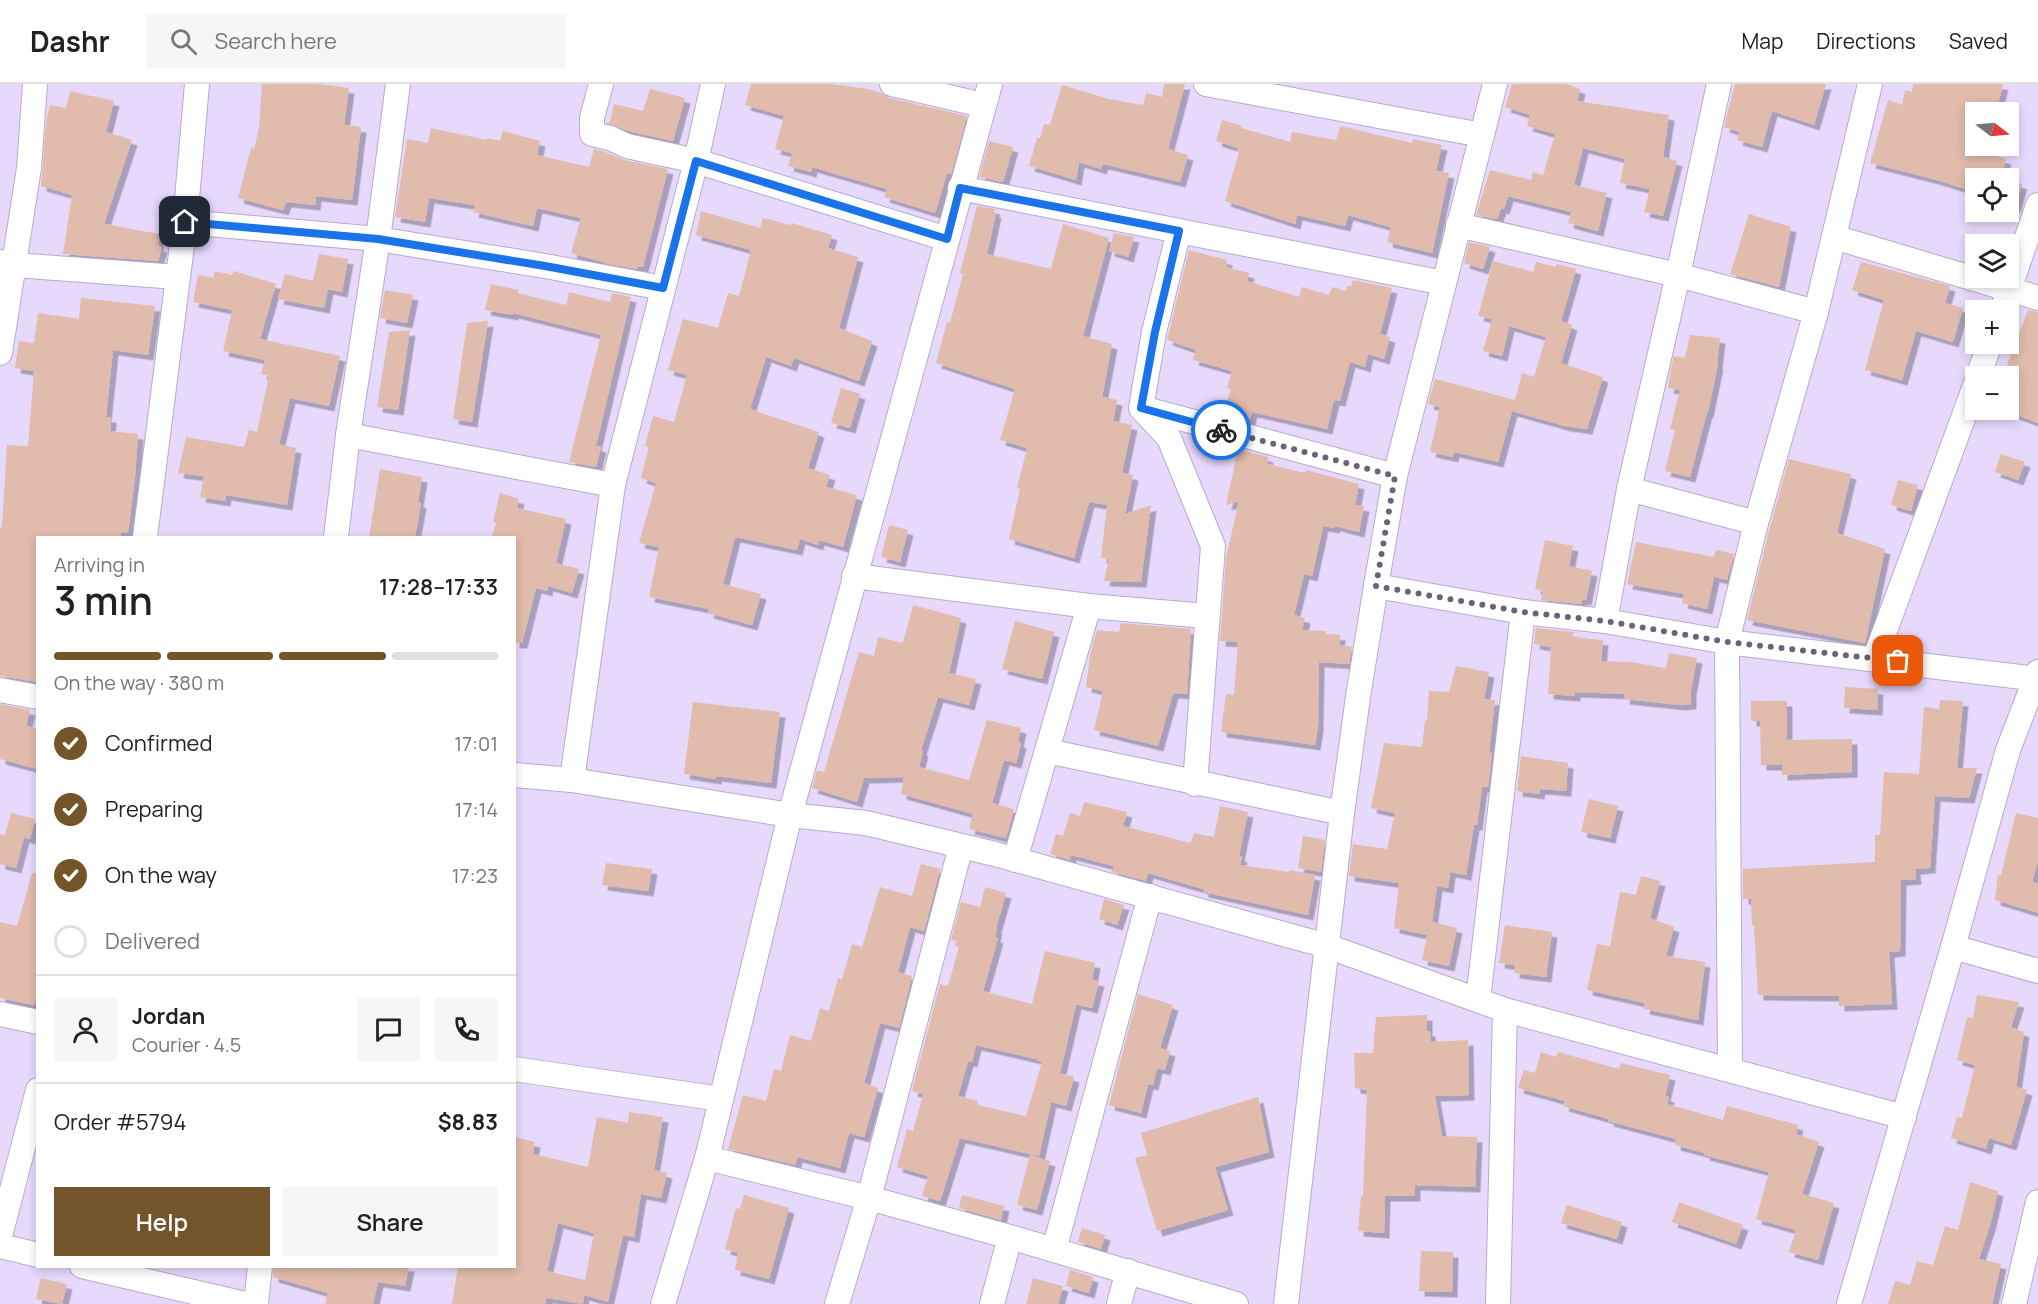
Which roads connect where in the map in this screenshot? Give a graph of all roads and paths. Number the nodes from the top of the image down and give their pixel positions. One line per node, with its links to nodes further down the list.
1 (34, 84): 22 (street)
2 (197, 84): 16 (street)
3 (398, 84): 20 (street)
4 (601, 84): 13 (street)
5 (713, 84): 13 (street)
6 (892, 84): 11 (street)
7 (1206, 84): 12 (street)
8 (1495, 84): 12 (street)
9 (1719, 84): 23 (street)
10 (1870, 84): 19 (street)
11 (987, 94): 14 (street)
12 (1482, 135): 17 (street)
13 (696, 161): 21 (street); 26 (street)
14 (960, 188): 18 (street); 21 (street)
15 (2038, 205): 28 (street)
16 (185, 222): 20 (street); 24 (street)
17 (1458, 225): 23 (street); 25 (street)
18 (1179, 231): 25 (street); 31 (street)
19 (1834, 237): 28 (street); 29 (street)
20 (378, 239): 26 (street); 33 (street)
21 (947, 239): 40 (street)
22 (7, 263): 24 (street); 30 (street)
23 (1678, 275): 29 (street); 36 (street)
24 (177, 277): 38 (street)
25 (1444, 283): 34 (street)
26 (663, 288): 35 (street)
27 (2038, 298): 28 (street)
28 (2006, 300)
29 (1816, 312): 37 (street)
30 (0, 353)
31 (1141, 408): 34 (street); 44 (street)
32 (1965, 413): 47 (street)
33 (348, 435): 35 (street); 39 (street)
34 (1395, 476): 41 (street)
35 (613, 485): 53 (street)
36 (1629, 489): 37 (street); 45 (street)
37 (1756, 523): 46 (street)
38 (145, 536)
39 (336, 536)
40 (854, 576): 42 (street); 56 (street)
41 (1376, 586): 43 (street); 55 (street)
42 (1089, 606): 44 (street); 51 (street)
43 (1523, 612): 45 (street); 63 (street)
44 (1207, 616): 54 (street)
45 (1605, 621): 46 (street)
46 (1727, 642): 47 (street); 68 (street)
47 (1875, 658): 48 (street)
48 (2037, 677): 61 (street)
49 (0, 690): 50 (street)
50 (36, 696)
51 (1047, 752): 54 (street); 58 (street)
52 (516, 775): 53 (street)
53 (572, 780): 56 (street)
54 (1195, 784): 55 (street)
55 (1342, 813): 60 (street)
56 (790, 815): 57 (street); 70 (street)
57 (961, 846): 58 (street); 73 (street)
58 (1015, 860): 59 (street)
59 (1150, 896): 60 (street); 79 (street)
60 (1327, 946): 63 (street); 92 (street)
61 (1953, 947): 62 (street); 71 (street)
62 (2038, 971)
63 (1478, 1000): 64 (street)
64 (1505, 1010): 68 (street); 93 (street)
65 (0, 1014): 66 (street)
66 (36, 1022)
67 (516, 1069): 70 (street)
68 (1730, 1070): 71 (street)
69 (36, 1098): 76 (street)
70 (722, 1099): 72 (street)
71 (1904, 1117): 94 (street)
72 (707, 1158): 73 (street); 87 (street)
73 (869, 1197): 77 (street); 88 (street)
74 (2038, 1202): 75 (street)
75 (2035, 1228): 95 (street)
76 (0, 1236)
77 (1010, 1237): 79 (street); 89 (street)
78 (0, 1246): 80 (street)
79 (1054, 1250): 83 (street)
80 (36, 1255)
81 (88, 1268): 84 (street)
82 (260, 1268): 86 (street)
83 (1128, 1271): 90 (street); 91 (street)
84 (166, 1295): 85 (street)
85 (245, 1304)
86 (256, 1304)
87 (663, 1304)
88 (837, 1304)
89 (992, 1304)
90 (1119, 1304)
91 (1236, 1304)
92 (1287, 1304)
93 (1498, 1304)
94 (1849, 1304)
95 (2014, 1304)

